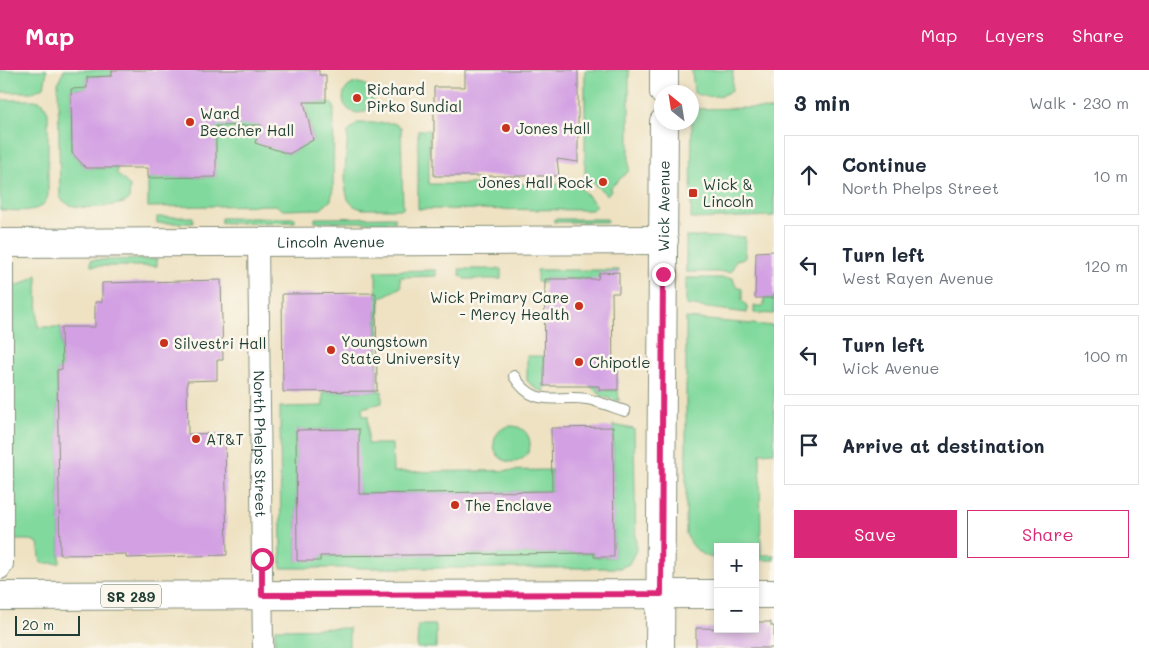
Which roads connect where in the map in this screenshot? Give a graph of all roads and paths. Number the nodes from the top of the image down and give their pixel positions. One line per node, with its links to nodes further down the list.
1 (664, 70): 2 (main road)
2 (664, 85)
3 (664, 130): 4 (main road, Wick Avenue)
4 (664, 240): 5 (main road, Lincoln Avenue); 10 (main road, Wick Avenue)
5 (258, 242): 6 (main road, Lincoln Avenue); 14 (street, North Phelps Street)
6 (1, 243): 9 (street)
7 (514, 376): 8 (lane)
8 (625, 411)
9 (0, 569)
10 (661, 594): 11 (main road, SR 289); 14 (main road, SR 289); 17 (main road, Wick Avenue)
11 (714, 594)
12 (759, 594): 13 (main road)
13 (774, 594)
14 (262, 595): 15 (main road, SR 289); 16 (street, North Phelps Street)
15 (0, 596)
16 (263, 648)
17 (660, 648)

